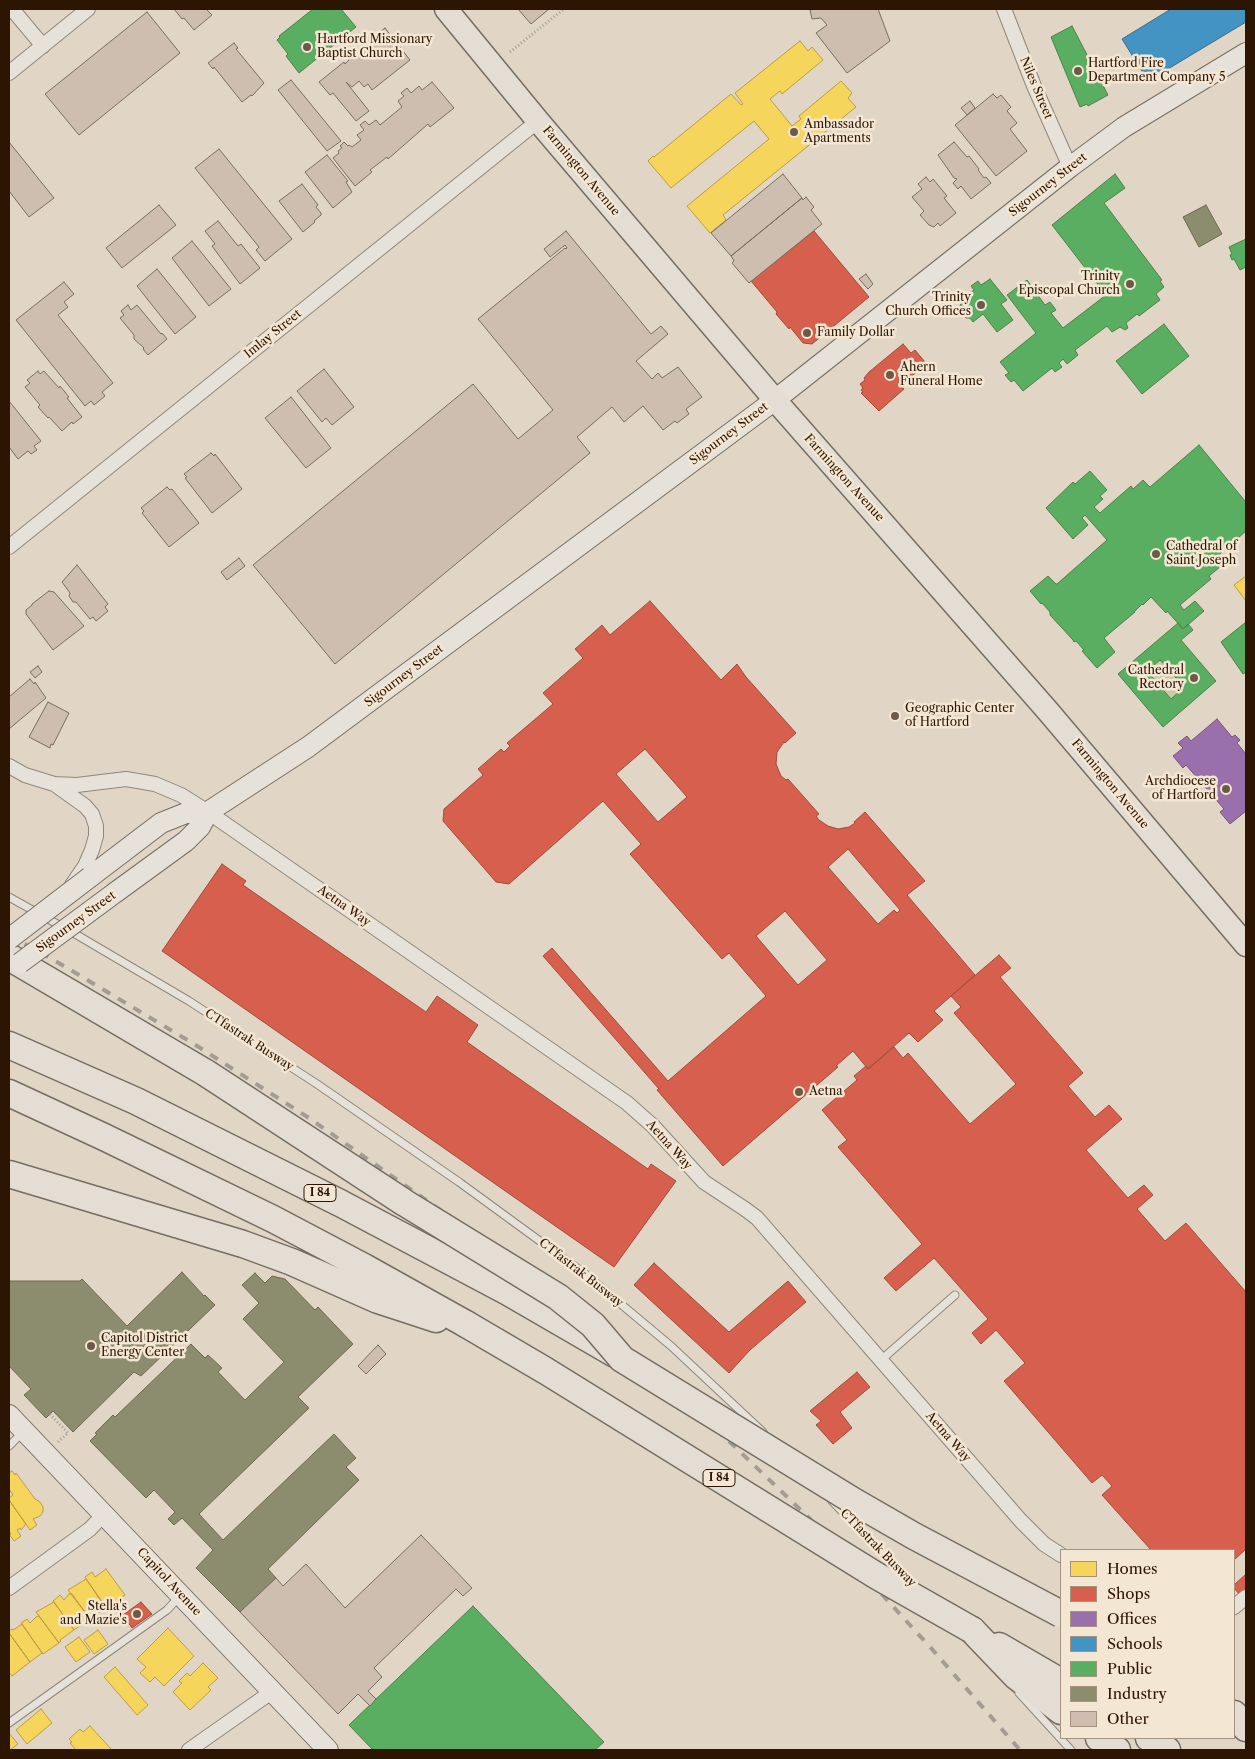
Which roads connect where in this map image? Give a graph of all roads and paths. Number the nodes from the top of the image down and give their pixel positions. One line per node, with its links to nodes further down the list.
1 (12, 9): 6 (street)
2 (88, 9): 6 (street)
3 (446, 9): 10 (main road, Farmington Avenue)
4 (564, 9): 7 (path)
5 (1004, 9): 11 (street, Niles Street)
6 (42, 46): 9 (street)
7 (510, 52)
8 (1246, 52): 11 (main road, Sigourney Street)
9 (9, 73)
10 (538, 121): 12 (main road, Farmington Avenue); 13 (street, Imlay Street)
11 (1070, 167): 12 (main road, Sigourney Street)
12 (775, 400): 16 (main road, Sigourney Street); 20 (main road, Farmington Avenue)
13 (9, 548)
14 (9, 766): 15 (street)
15 (54, 784): 16 (street, Aetna Way); 17 (street)
16 (208, 812): 17 (main road, Sigourney Street); 21 (main road, Sigourney Street, bridge); 28 (street, Aetna Way)
17 (85, 875): 19 (main road, Sigourney Street, bridge)
18 (9, 897): 32 (lane, CTfastrak Busway)
19 (9, 939)
20 (1246, 945)
21 (12, 964): 27 (highway, bridge)
22 (9, 1045): 27 (highway, I 84, bridge)
23 (9, 1093): 26 (highway, I 84)
24 (9, 1174): 26 (highway)
25 (955, 1295): 28 (lane)
26 (466, 1324): 45 (highway, I 84, bridge)
27 (622, 1358): 44 (highway, I 84, bridge)
28 (881, 1360): 37 (street, Aetna Way)
29 (50, 1414): 33 (path)
30 (9, 1415): 31 (main road, Capitol Avenue)
31 (24, 1431): 35 (lane); 36 (main road, Capitol Avenue)
32 (769, 1439)
33 (58, 1443)
34 (776, 1445): 39 (lane, CTfastrak Busway)
35 (9, 1446)
36 (104, 1514): 38 (street); 41 (main road, Capitol Avenue)
37 (1060, 1554)
38 (9, 1588)
39 (917, 1588)
40 (924, 1595): 45 (lane, CTfastrak Busway)
41 (181, 1596): 48 (main road, Capitol Avenue); 53 (lane)
42 (1246, 1596): 43 (street)
43 (1235, 1606)
44 (1060, 1613)
45 (967, 1633): 46 (highway, I 84); 50 (highway)
46 (1060, 1681)
47 (1014, 1688): 55 (lane)
48 (272, 1691): 59 (street); 60 (main road, Capitol Avenue)
49 (1235, 1709): 52 (highway)
50 (1060, 1710)
51 (1235, 1715): 54 (highway)
52 (1246, 1715)
53 (9, 1723)
54 (1246, 1728)
55 (1060, 1738)
56 (1061, 1739): 61 (lane)
57 (1100, 1739): 62 (highway)
58 (1150, 1739): 63 (highway)
59 (188, 1750)
60 (328, 1750)
61 (1071, 1750)
62 (1117, 1750)
63 (1167, 1750)

